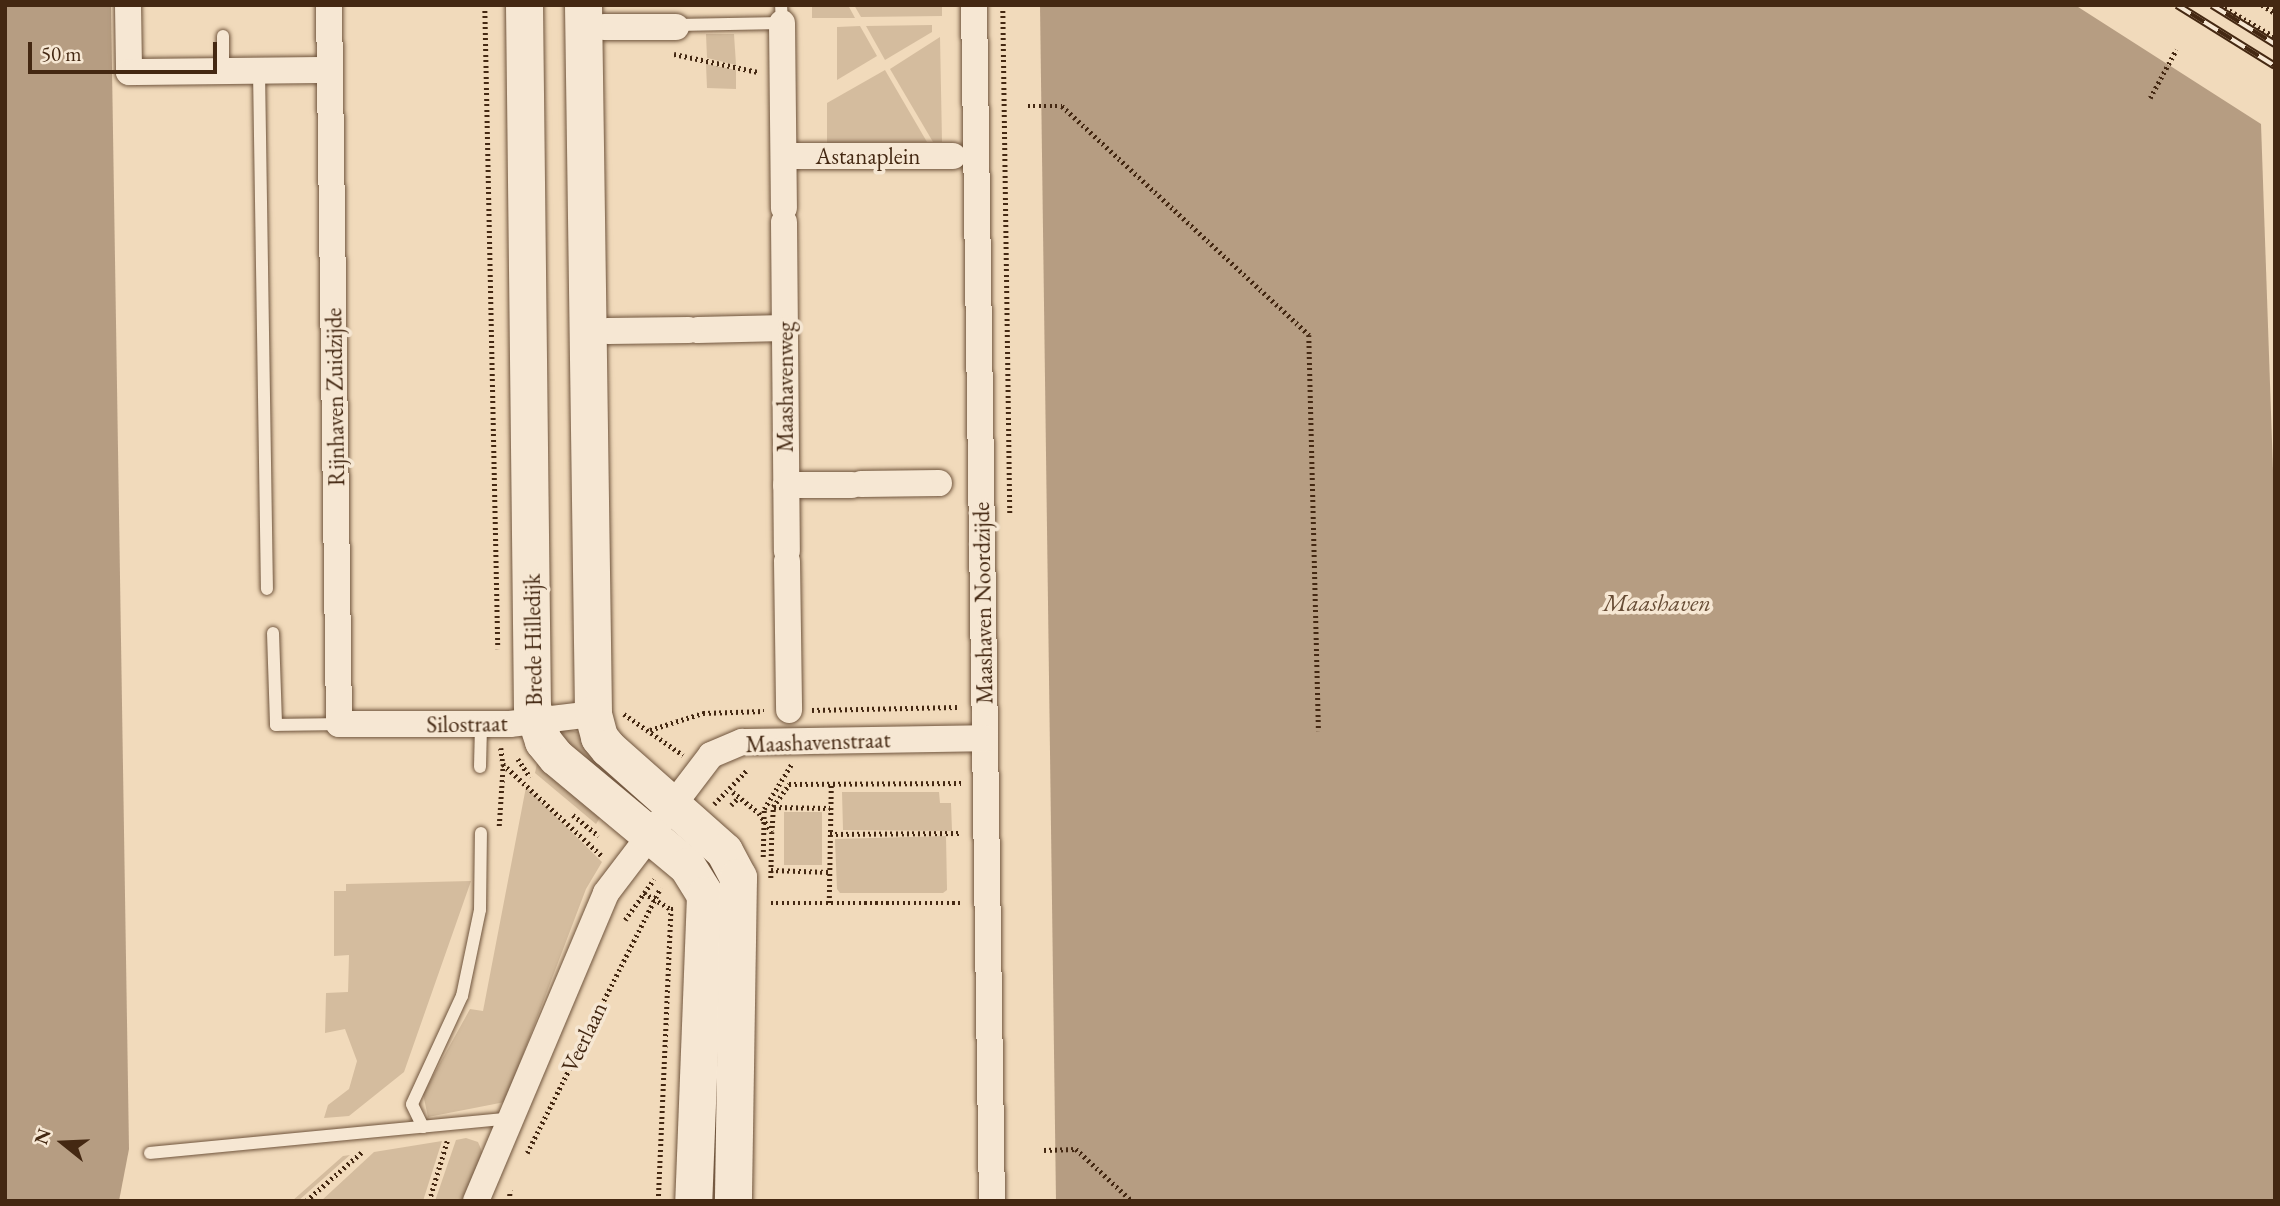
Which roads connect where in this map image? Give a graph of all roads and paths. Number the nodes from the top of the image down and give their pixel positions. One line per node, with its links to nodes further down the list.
1 (128, 5): 16 (street)
2 (329, 5): 15 (street, Rijnhaven Zuidzijde)
3 (524, 5): 31 (street, Brede Hilledijk)
4 (974, 5): 35 (street, Maashaven Noordzijde)
5 (2220, 5): 12 (path)
6 (2263, 5): 7 (path)
7 (2275, 13)
8 (782, 14): 10 (lane); 18 (street, Maashavenweg)
9 (593, 16): 10 (street); 30 (street)
10 (676, 24)
11 (223, 36): 16 (lane)
12 (2275, 37)
13 (2176, 50): 19 (path)
14 (662, 52): 18 (path)
15 (330, 70): 17 (street); 32 (street, Rijnhaven Zuidzijde)
16 (223, 71): 17 (street)
17 (259, 71): 27 (lane)
18 (783, 78): 21 (street, Maashavenweg)
19 (2150, 98)
20 (1028, 106): 34 (path)
21 (784, 156): 22 (street, Astanaplein); 23 (street, Maashavenweg)
22 (953, 156)
23 (785, 328): 24 (street); 26 (street, Maashavenweg)
24 (608, 331)
25 (948, 483): 26 (street)
26 (786, 485): 29 (street, Maashavenweg)
27 (267, 589)
28 (273, 633): 32 (lane)
29 (789, 710)
30 (593, 714): 31 (street, Silostraat); 48 (street)
31 (534, 720): 33 (street, Silostraat); 54 (street, Brede Hilledijk)
32 (340, 724): 33 (street, Silostraat)
33 (481, 725): 41 (lane)
34 (1319, 731)
35 (985, 738): 48 (street, Maashavenstraat); 80 (street, Maashaven Noordzijde)
36 (503, 764): 53 (path)
37 (778, 765): 38 (path, Maashavenstraat)
38 (790, 765): 39 (path, Maashavenstraat); 55 (path)
39 (800, 765)
40 (757, 766): 48 (path, Maashavenstraat)
41 (480, 767)
42 (831, 783): 43 (path, Maashavenstraat); 46 (path, Maashavenstraat); 47 (path, Maashavenstraat)
43 (959, 783)
44 (739, 797): 45 (path)
45 (731, 805)
46 (773, 807): 47 (path); 49 (path)
47 (830, 808): 51 (path, Maashavenstraat)
48 (689, 809): 54 (street, Maashavenstraat); 79 (street)
49 (772, 832)
50 (481, 833): 69 (lane)
51 (830, 834): 52 (path); 57 (path, Maashavenstraat)
52 (960, 834)
53 (497, 837)
54 (661, 844): 59 (path); 66 (street, Veerlaan); 78 (street, Brede Hilledijk)
55 (763, 858)
56 (771, 870): 57 (path)
57 (829, 872): 63 (path, Maashavenstraat)
58 (660, 888): 60 (path, Veerlaan)
59 (644, 893): 60 (path); 66 (path)
60 (653, 899): 64 (path); 73 (path, Veerlaan)
61 (960, 902): 63 (path)
62 (771, 903): 63 (path)
63 (829, 903)
64 (671, 909): 65 (path); 77 (path)
65 (679, 909)
66 (589, 933): 67 (street, Veerlaan)
67 (511, 1118): 68 (lane); 76 (street, Veerlaan)
68 (452, 1125): 69 (lane); 75 (path)
69 (424, 1127): 70 (lane)
70 (379, 1132): 72 (lane); 74 (path)
71 (1044, 1150): 81 (path)
72 (150, 1153)
73 (521, 1166)
74 (306, 1201)
75 (429, 1201)
76 (475, 1201)
77 (658, 1201)
78 (693, 1201)
79 (733, 1201)
80 (992, 1201)
81 (1132, 1201)

